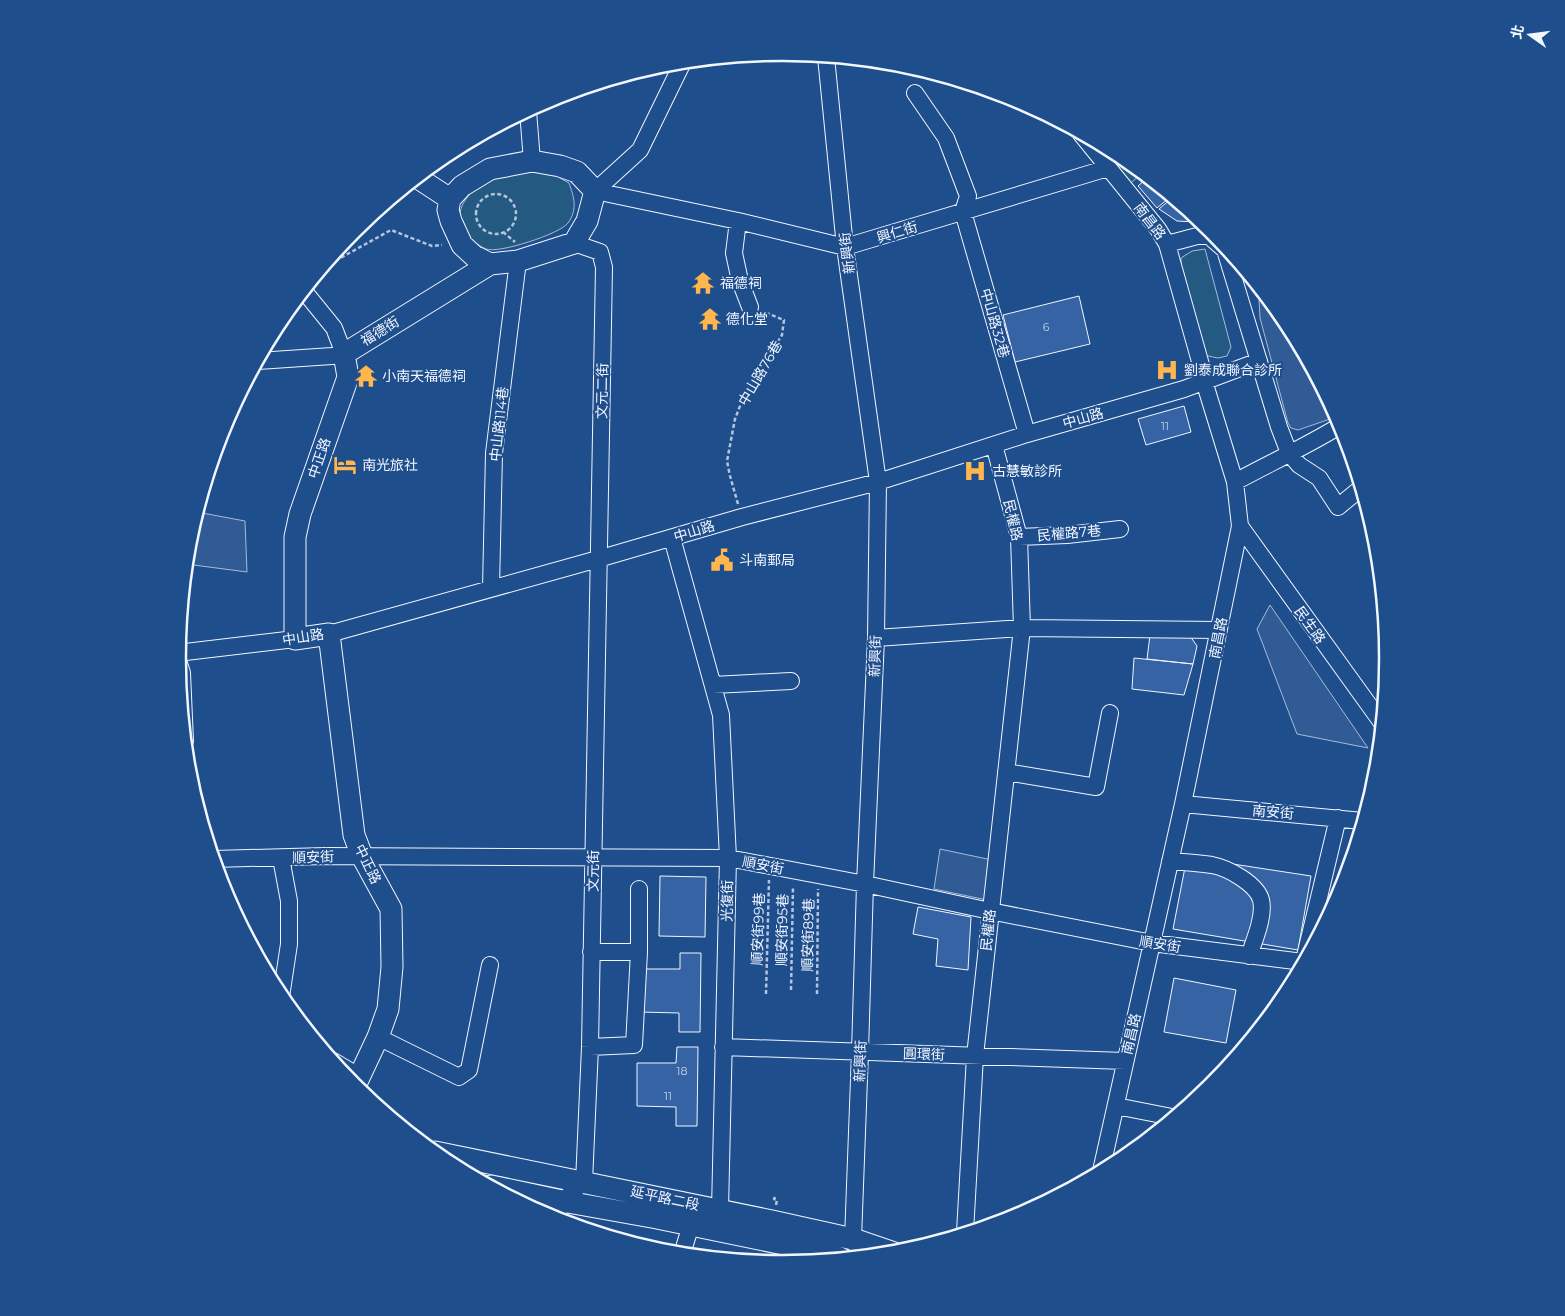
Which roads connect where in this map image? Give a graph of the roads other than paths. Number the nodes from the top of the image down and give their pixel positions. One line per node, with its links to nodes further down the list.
1 (827, 63): 16 (street, 新興街)
2 (679, 71): 9 (street)
3 (915, 93): 11 (street)
4 (529, 119): 6 (street)
5 (1092, 148): 7 (street, 南昌路)
6 (532, 161): 9 (main road); 10 (main road)
7 (1108, 168): 11 (street, 興仁街); 15 (street, 南昌路)
8 (424, 182): 10 (main road)
9 (595, 191): 12 (street); 14 (main road)
10 (450, 199): 19 (main road)
11 (963, 212): 16 (street, 興仁街); 27 (street, 中山路32巷)
12 (738, 221): 16 (street); 21 (street)
13 (1204, 236): 15 (street)
14 (574, 243): 17 (main road, 福德街); 37 (street, 文元二街)
15 (1167, 244): 25 (street, 南昌路)
16 (845, 247): 30 (street, 新興街)
17 (518, 260): 19 (main road, 福德街); 38 (street, 中山路114巷)
18 (1228, 261): 24 (street)
19 (490, 264): 22 (main road, 福德街)
20 (308, 296): 22 (street, 中正路)
21 (750, 307)
22 (344, 354): 23 (street, 福德街); 43 (main road, 中正路)
23 (266, 360)
24 (1259, 361): 25 (street, 中山路); 29 (street)
25 (1204, 381): 27 (street, 中山路); 31 (street, 南昌路)
26 (1334, 430): 29 (street)
27 (1027, 434): 28 (street, 中山路)
28 (994, 445): 30 (street, 中山路); 36 (street, 民權路)
29 (1289, 453): 31 (street); 32 (street)
30 (878, 482): 35 (street, 中山路); 42 (street, 新興街)
31 (1235, 482): 33 (street, 南昌路)
32 (1356, 492)
33 (1240, 526): 40 (street, 南昌路); 48 (street, 民生路)
34 (1120, 529): 36 (street, 民權路7巷)
35 (672, 538): 37 (street, 中山路); 46 (street, 光復街)
36 (1019, 538): 39 (street, 民權路)
37 (598, 559): 38 (street, 中山路); 55 (street, 文元街)
38 (491, 588): 41 (street, 中山路)
39 (1022, 628): 40 (street); 42 (street); 49 (street, 民權路)
40 (1219, 630): 50 (street, 南昌路)
41 (329, 634): 43 (main road, 中山路); 53 (main road, 中正路)
42 (876, 638): 59 (street, 新興街)
43 (295, 639): 44 (street, 中山路)
44 (186, 652)
45 (791, 681): 46 (street)
46 (712, 685): 56 (street, 光復街)
47 (1110, 713): 49 (street)
48 (1376, 715)
49 (1006, 772): 61 (street, 民權路)
50 (1183, 804): 51 (street, 南安街); 58 (street, 南昌路)
51 (1338, 818): 52 (street, 南安街); 62 (street)
52 (1357, 820)
53 (362, 856): 54 (street, 順安街); 55 (street, 順安街); 70 (main road, 中正路)
54 (281, 858): 57 (street, 順安街); 69 (street)
55 (594, 858): 56 (street, 順安街); 64 (street, 文元街)
56 (728, 858): 59 (street, 順安街); 72 (street, 光復街)
57 (220, 859)
58 (1170, 861): 63 (street, 南昌路); 66 (street)
59 (865, 884): 61 (street, 順安街); 73 (street, 新興街)
60 (639, 889): 65 (street)
61 (990, 911): 63 (street, 順安街); 74 (street, 民權路)
62 (1310, 937)
63 (1152, 943): 66 (street, 順安街); 75 (street, 南昌路)
64 (591, 952): 65 (street); 71 (street, 文元街)
65 (639, 952): 71 (street)
66 (1249, 956): 67 (street, 順安街)
67 (1296, 960)
68 (490, 965): 70 (street)
69 (283, 985)
70 (378, 1037): 76 (main road, 中正路)
71 (590, 1047): 81 (street, 文元街)
72 (723, 1047): 73 (street, 圓環街); 84 (street, 光復街)
73 (860, 1052): 74 (street, 圓環街); 88 (street, 新興街)
74 (975, 1056): 75 (street, 圓環街); 86 (street, 民權路)
75 (1125, 1061): 77 (street, 南昌路)
76 (359, 1078)
77 (1116, 1106): 78 (street); 80 (street, 南昌路)
78 (1164, 1116)
79 (454, 1156): 81 (main road, 延平路二段)
80 (1103, 1161)
81 (584, 1182): 83 (street); 84 (main road, 延平路二段)
82 (546, 1205): 83 (main road, 延平路二段)
83 (559, 1210): 85 (main road, 延平路二段)
84 (720, 1210): 85 (street); 88 (main road, 延平路二段)
85 (690, 1225): 87 (street); 89 (main road, 延平路二段)
86 (965, 1226)
87 (684, 1246)
88 (857, 1247)
89 (824, 1253)

